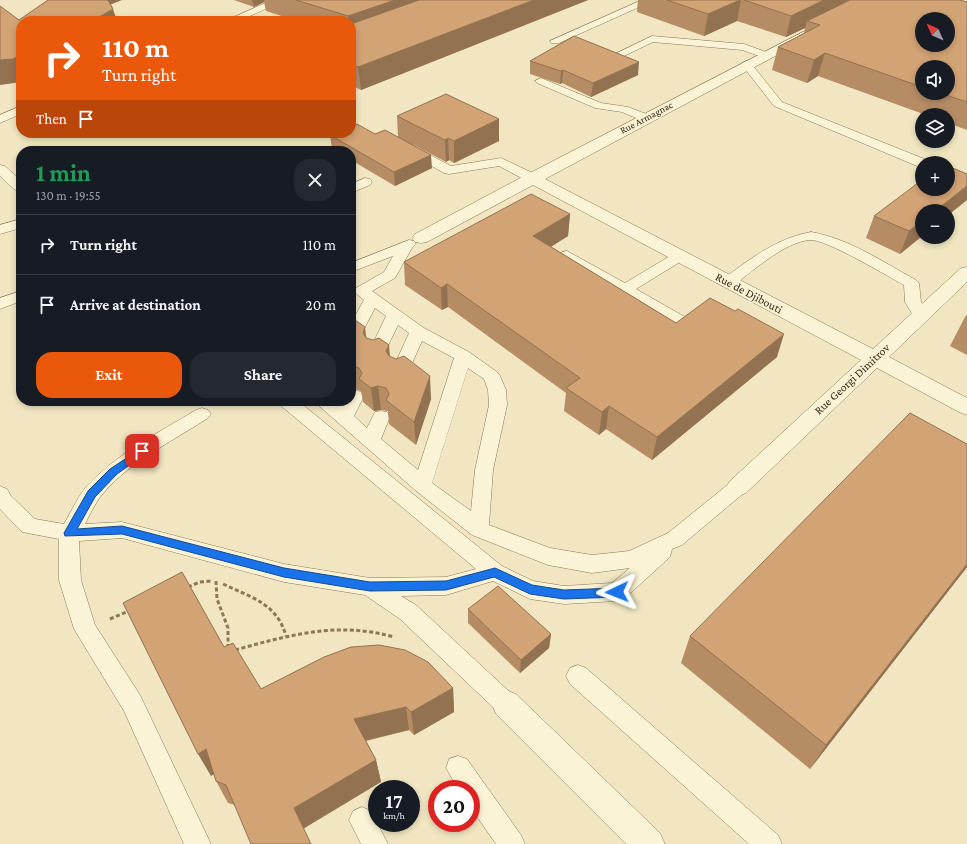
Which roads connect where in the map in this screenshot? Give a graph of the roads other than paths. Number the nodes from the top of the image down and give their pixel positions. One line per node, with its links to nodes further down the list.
1 (280, 0): 3 (lane)
2 (650, 0): 5 (lane)
3 (242, 16)
4 (819, 27): 7 (street, Rue Armagnac)
5 (555, 41)
6 (618, 55): 7 (lane)
7 (765, 55): 8 (street, Rue Armagnac)
8 (746, 64): 11 (street, Rue Armagnac); 14 (lane)
9 (541, 81): 11 (lane)
10 (16, 112): 12 (lane)
11 (645, 118): 16 (street, Rue Armagnac)
12 (0, 119)
13 (402, 145): 16 (lane)
14 (915, 160)
15 (0, 169): 18 (lane)
16 (532, 178): 22 (street, Rue Armagnac); 24 (street, Rue de Djibouti)
17 (365, 182): 19 (lane)
18 (16, 183)
19 (356, 186)
20 (16, 225): 21 (lane)
21 (0, 230)
22 (413, 242): 25 (lane); 29 (lane)
23 (567, 255): 28 (lane)
24 (680, 256): 27 (street, Rue de Djibouti); 28 (lane)
25 (356, 266)
26 (967, 272): 33 (street, Rue Georgi Dimitrov)
27 (729, 282): 33 (lane); 39 (street, Rue de Djibouti)
28 (626, 289): 35 (lane)
29 (361, 292): 32 (lane); 34 (lane)
30 (16, 298): 31 (lane)
31 (0, 304)
32 (356, 315)
33 (921, 315): 39 (street, Rue Georgi Dimitrov)
34 (394, 316): 36 (lane); 37 (lane)
35 (679, 321)
36 (418, 332): 38 (lane); 40 (lane)
37 (374, 356)
38 (463, 356): 49 (lane); 52 (lane)
39 (874, 358): 44 (street, Rue de Djibouti); 50 (street, Rue Georgi Dimitrov)
40 (399, 375)
41 (292, 406): 55 (lane)
42 (330, 406): 47 (lane)
43 (350, 406): 47 (lane)
44 (967, 407)
45 (202, 414): 53 (lane)
46 (380, 417): 48 (lane)
47 (344, 418): 48 (lane)
48 (371, 441): 49 (lane)
49 (422, 485): 52 (lane)
50 (738, 487): 54 (lane)
51 (0, 494): 53 (lane)
52 (479, 529): 54 (lane)
53 (69, 533): 56 (lane); 61 (lane)
54 (675, 539): 55 (lane)
55 (495, 572): 56 (lane)
56 (370, 587): 58 (lane)
57 (578, 676): 65 (lane)
58 (506, 704): 64 (street)
59 (458, 768): 63 (lane)
60 (362, 820): 62 (lane)
61 (198, 844)
62 (375, 844)
63 (512, 844)
64 (649, 844)
65 (769, 844)

